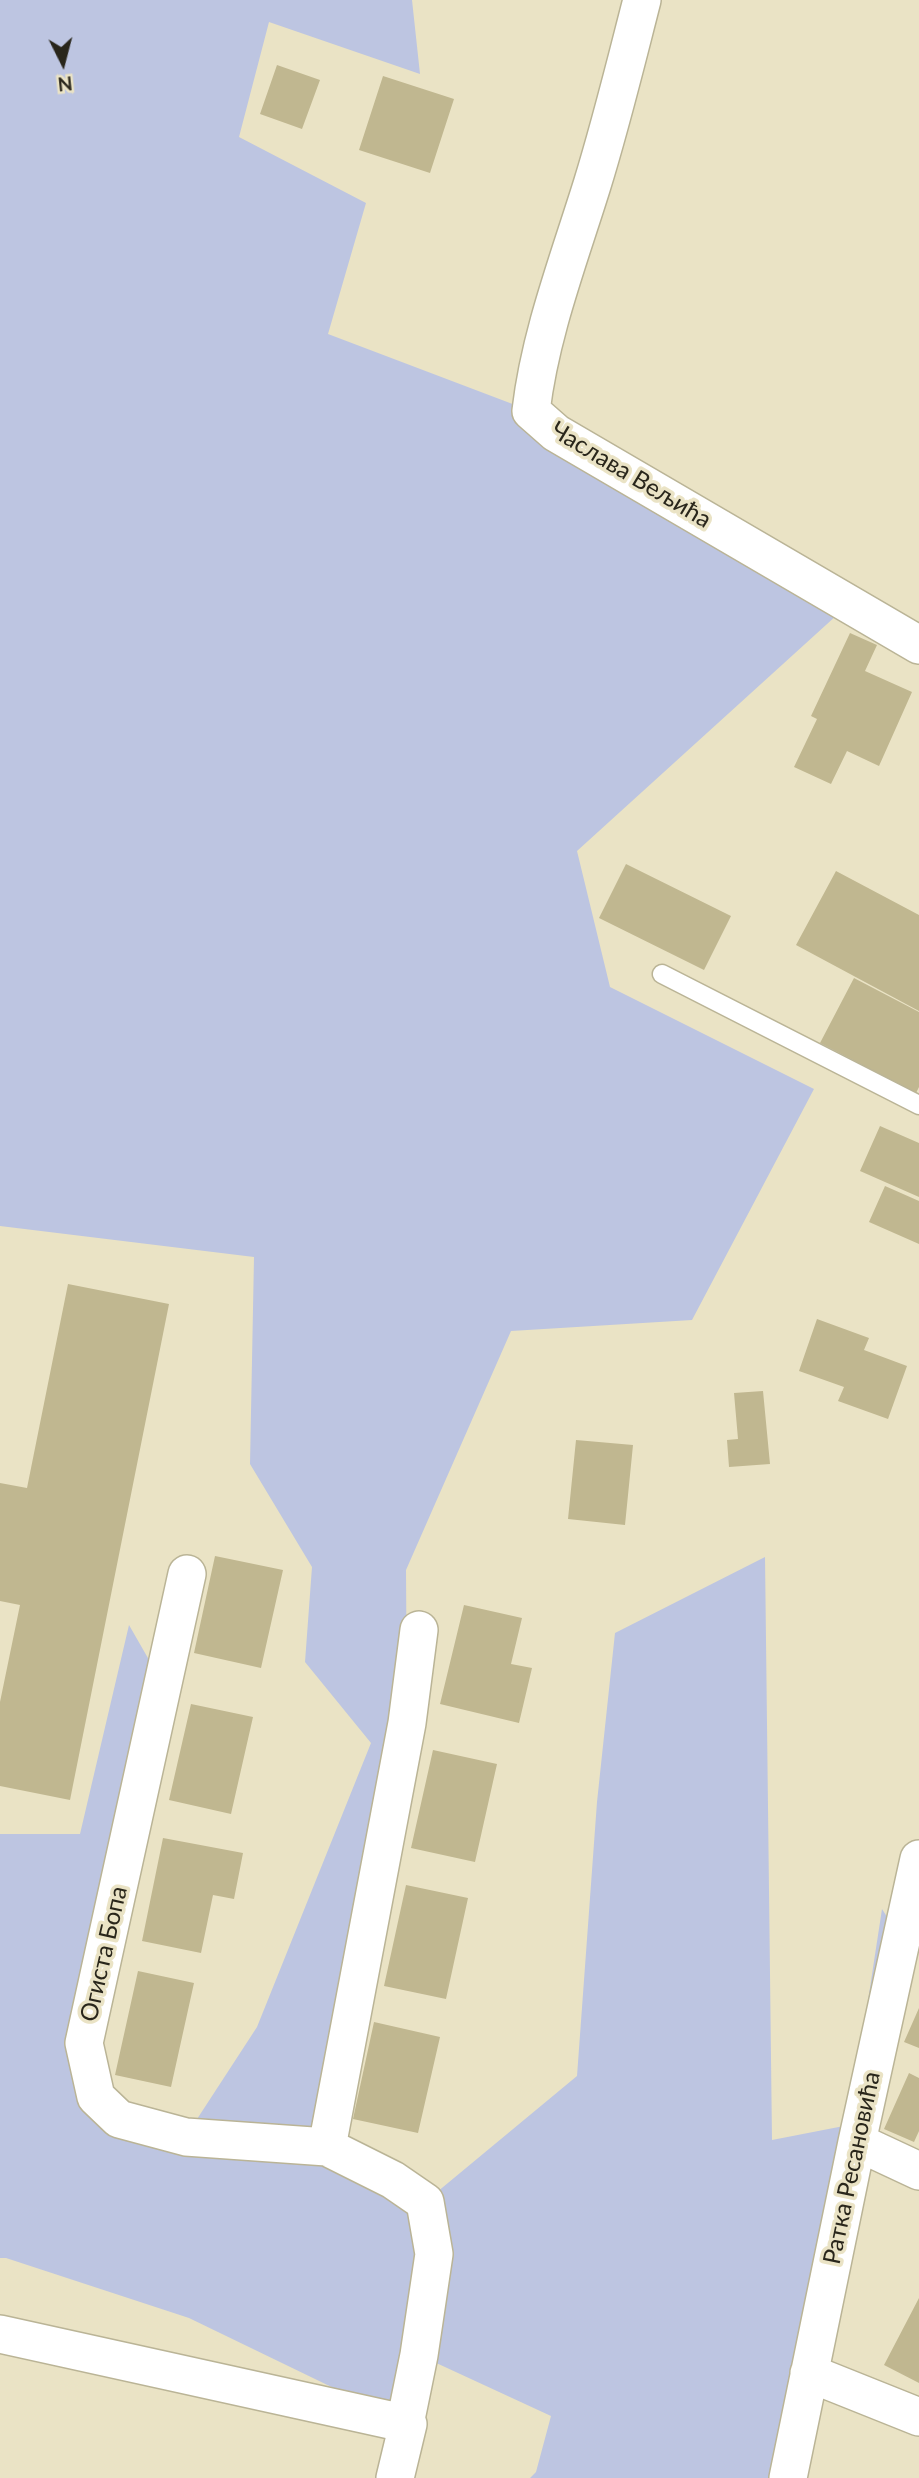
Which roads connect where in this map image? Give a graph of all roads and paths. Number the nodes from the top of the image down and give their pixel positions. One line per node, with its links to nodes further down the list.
1 (642, 0): 2 (street, Часлава Вељића)
2 (919, 645)
3 (662, 974): 4 (lane)
4 (919, 1105)
5 (187, 1574): 10 (street, Огиста Бопа)
6 (419, 1630): 10 (street)
7 (919, 1859): 8 (street, Ратка Ресановића)
8 (914, 1904): 9 (street, Ратка Ресановића)
9 (857, 2142): 11 (street); 13 (street, Ратка Ресановића)
10 (327, 2147): 15 (street, Огиста Бопа)
11 (919, 2171)
12 (0, 2334): 15 (street)
13 (809, 2373): 14 (street); 17 (street, Ратка Ресановића)
14 (919, 2417)
15 (408, 2424): 16 (street, Огиста Бопа)
16 (396, 2478)
17 (788, 2478)

